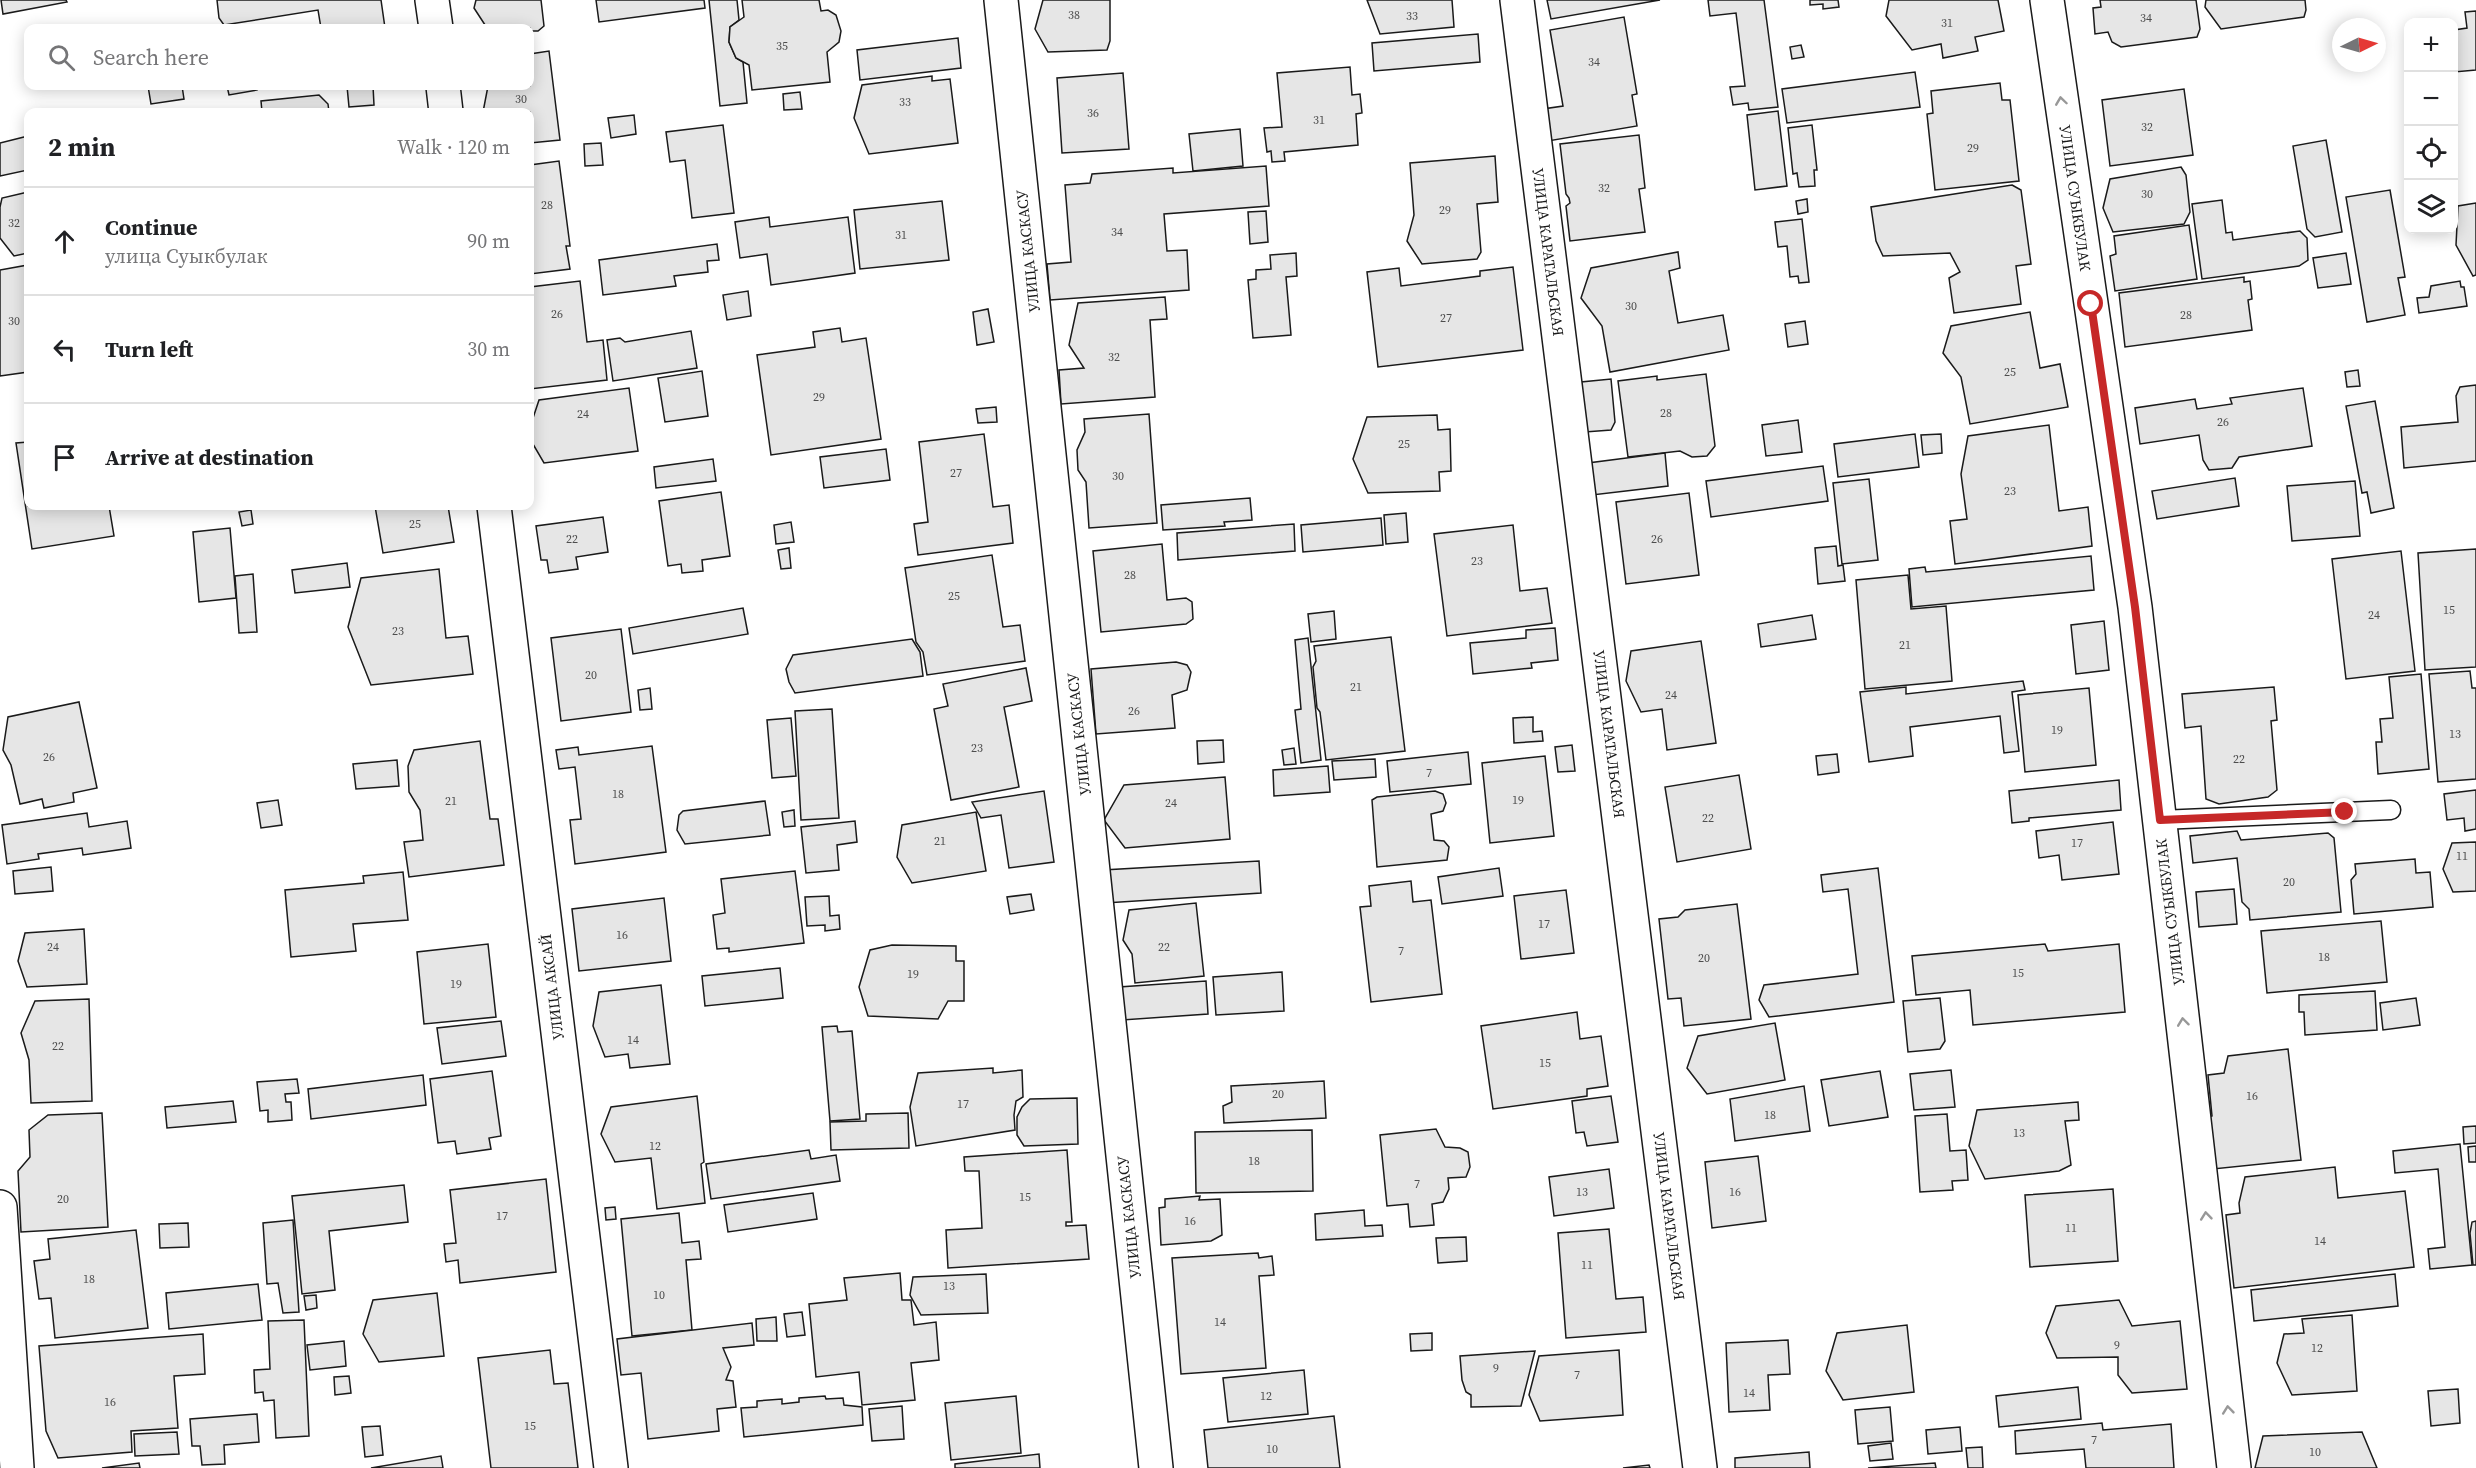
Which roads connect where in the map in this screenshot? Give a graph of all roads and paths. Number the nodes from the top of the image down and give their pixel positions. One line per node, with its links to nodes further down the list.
1 (432, 0): 5 (street)
2 (1001, 0): 14 (street, УЛИЦА КАСКАСУ)
3 (1516, 0): 15 (street, УЛИЦА КАРАТАЛЬСКАЯ)
4 (2047, 0): 10 (street, УЛИЦА СУЫКБУЛАК, one-way to 4)
5 (435, 24)
6 (443, 90): 7 (street)
7 (446, 108)
8 (494, 510): 13 (street, УЛИЦА АКСАЙ)
9 (2391, 810): 10 (lane)
10 (2160, 820): 16 (street, УЛИЦА СУЫКБУЛАК, one-way to 10)
11 (0, 1207): 12 (street)
12 (17, 1468)
13 (611, 1468)
14 (1156, 1468)
15 (1700, 1468)
16 (2234, 1468)

